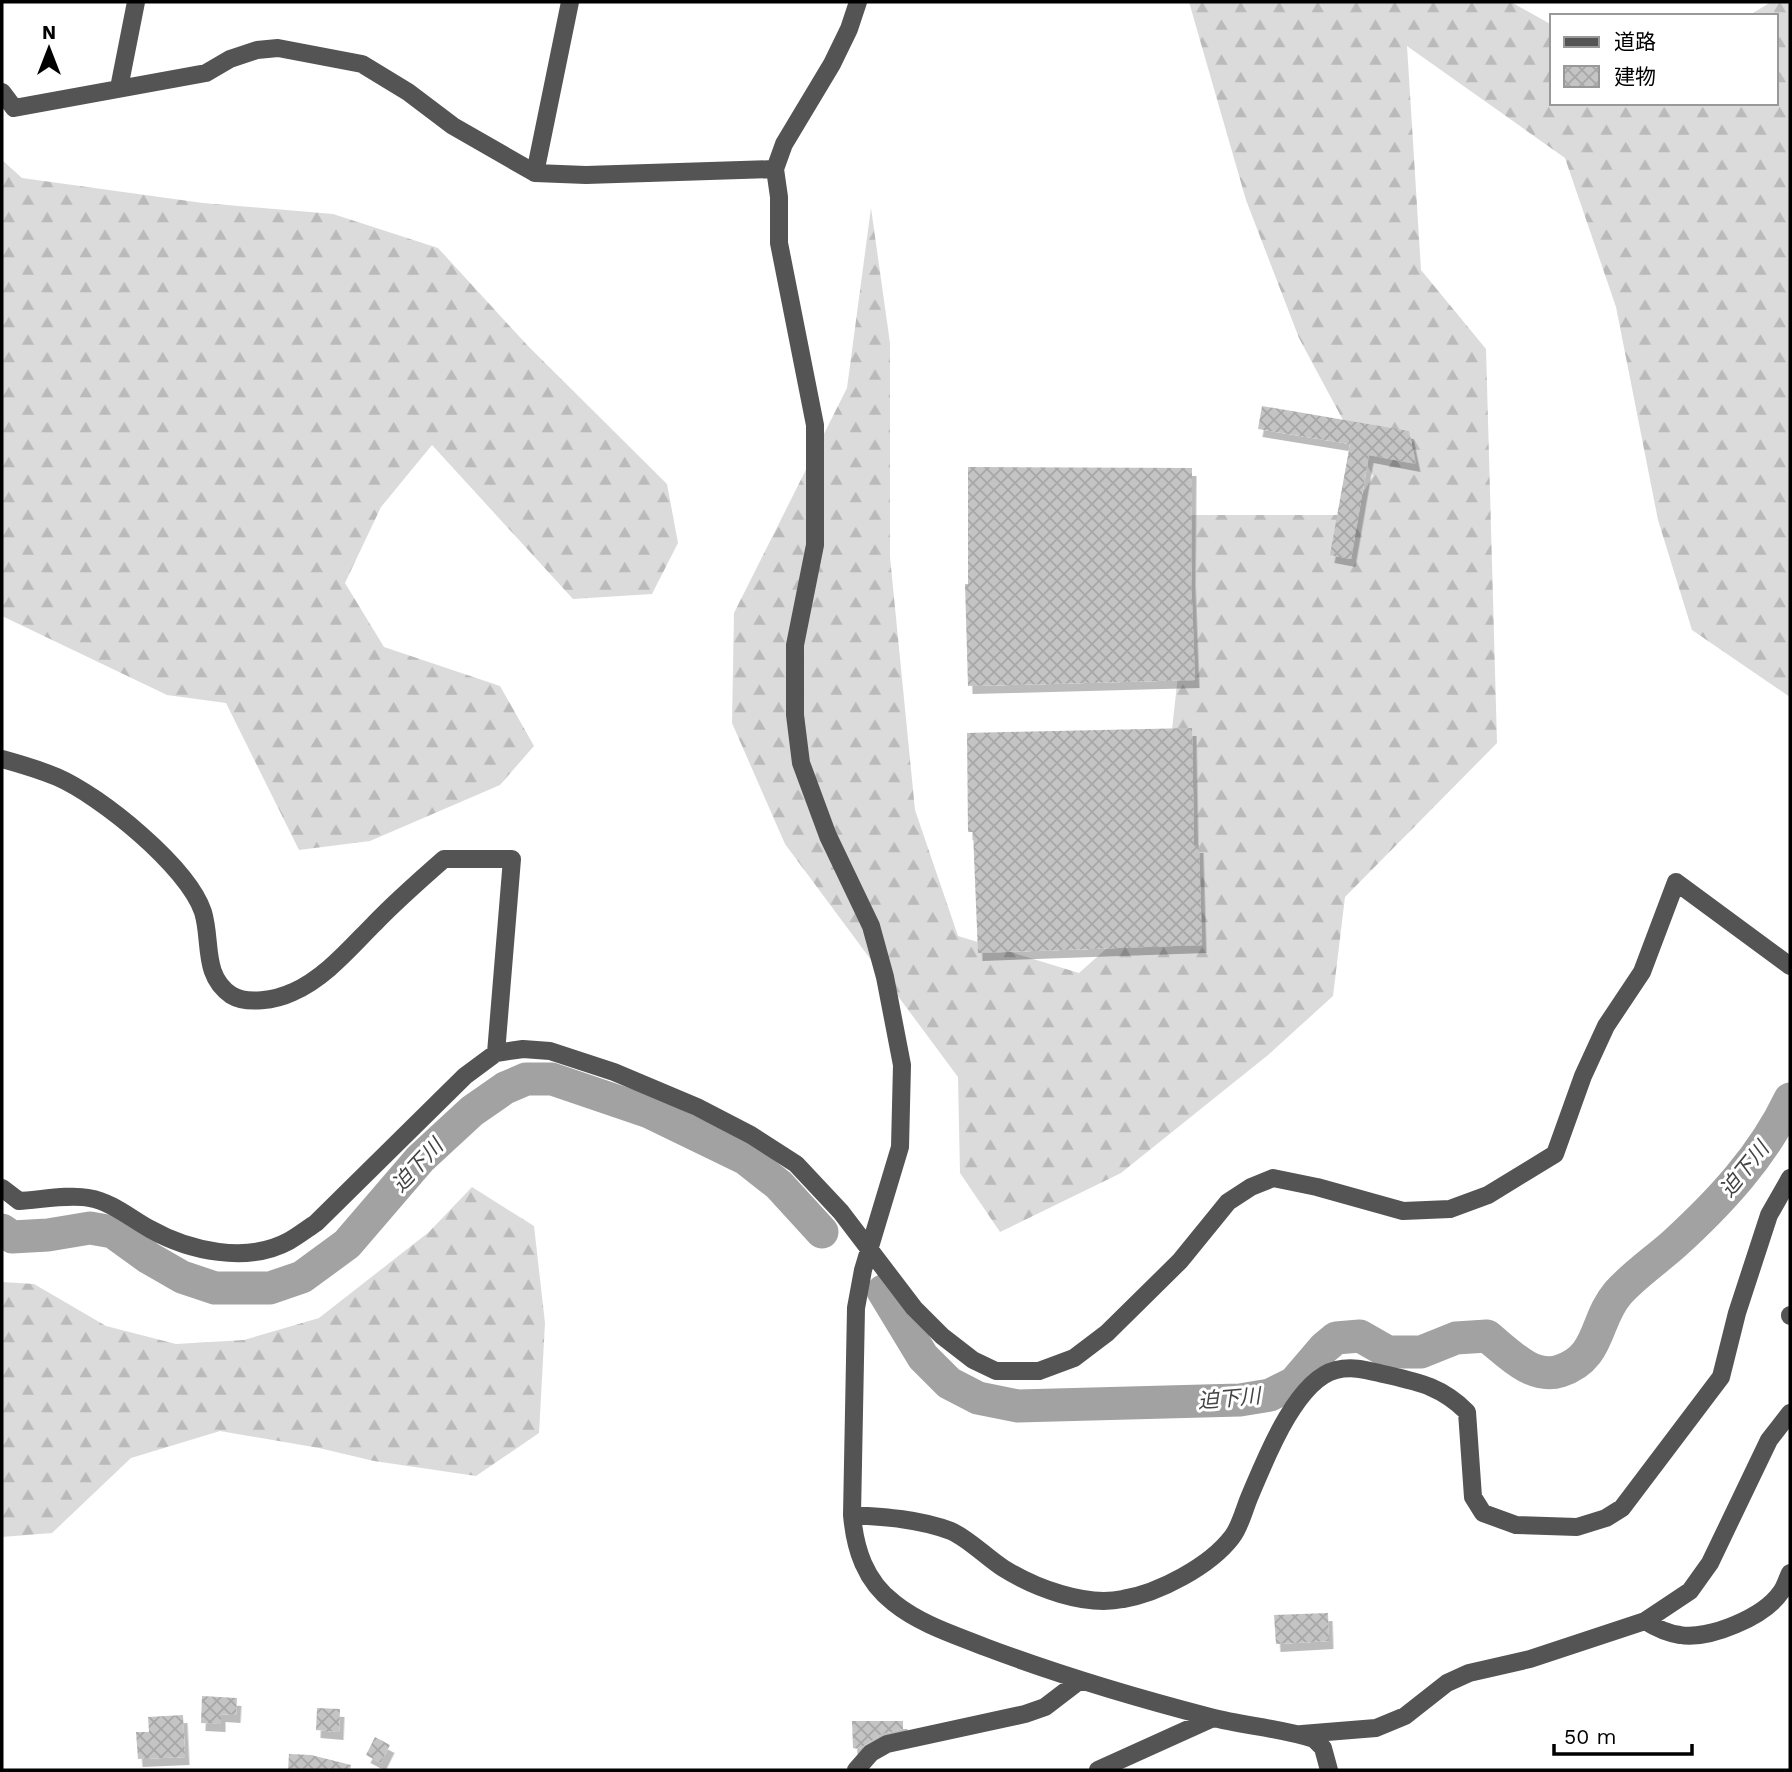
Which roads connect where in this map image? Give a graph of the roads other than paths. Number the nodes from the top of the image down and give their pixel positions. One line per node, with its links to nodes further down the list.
1 (136, 2): 4 (street)
2 (570, 2): 7 (street)
3 (858, 2): 6 (street)
4 (119, 88): 5 (street); 7 (street)
5 (2, 92)
6 (775, 169): 7 (street); 13 (street)
7 (535, 173)
8 (2, 759): 10 (street)
9 (1790, 966): 13 (street)
10 (496, 1053): 12 (street); 13 (street)
11 (1790, 1178): 15 (street)
12 (2, 1188)
13 (870, 1248): 15 (street)
14 (1790, 1413): 17 (street)
15 (852, 1515): 18 (street)
16 (1790, 1573): 17 (street)
17 (1645, 1621): 20 (street)
18 (1079, 1681): 19 (street); 21 (street)
19 (1213, 1718): 20 (street); 22 (street)
20 (1299, 1734): 23 (street)
21 (856, 1770)
22 (1098, 1770)
23 (1329, 1770)

